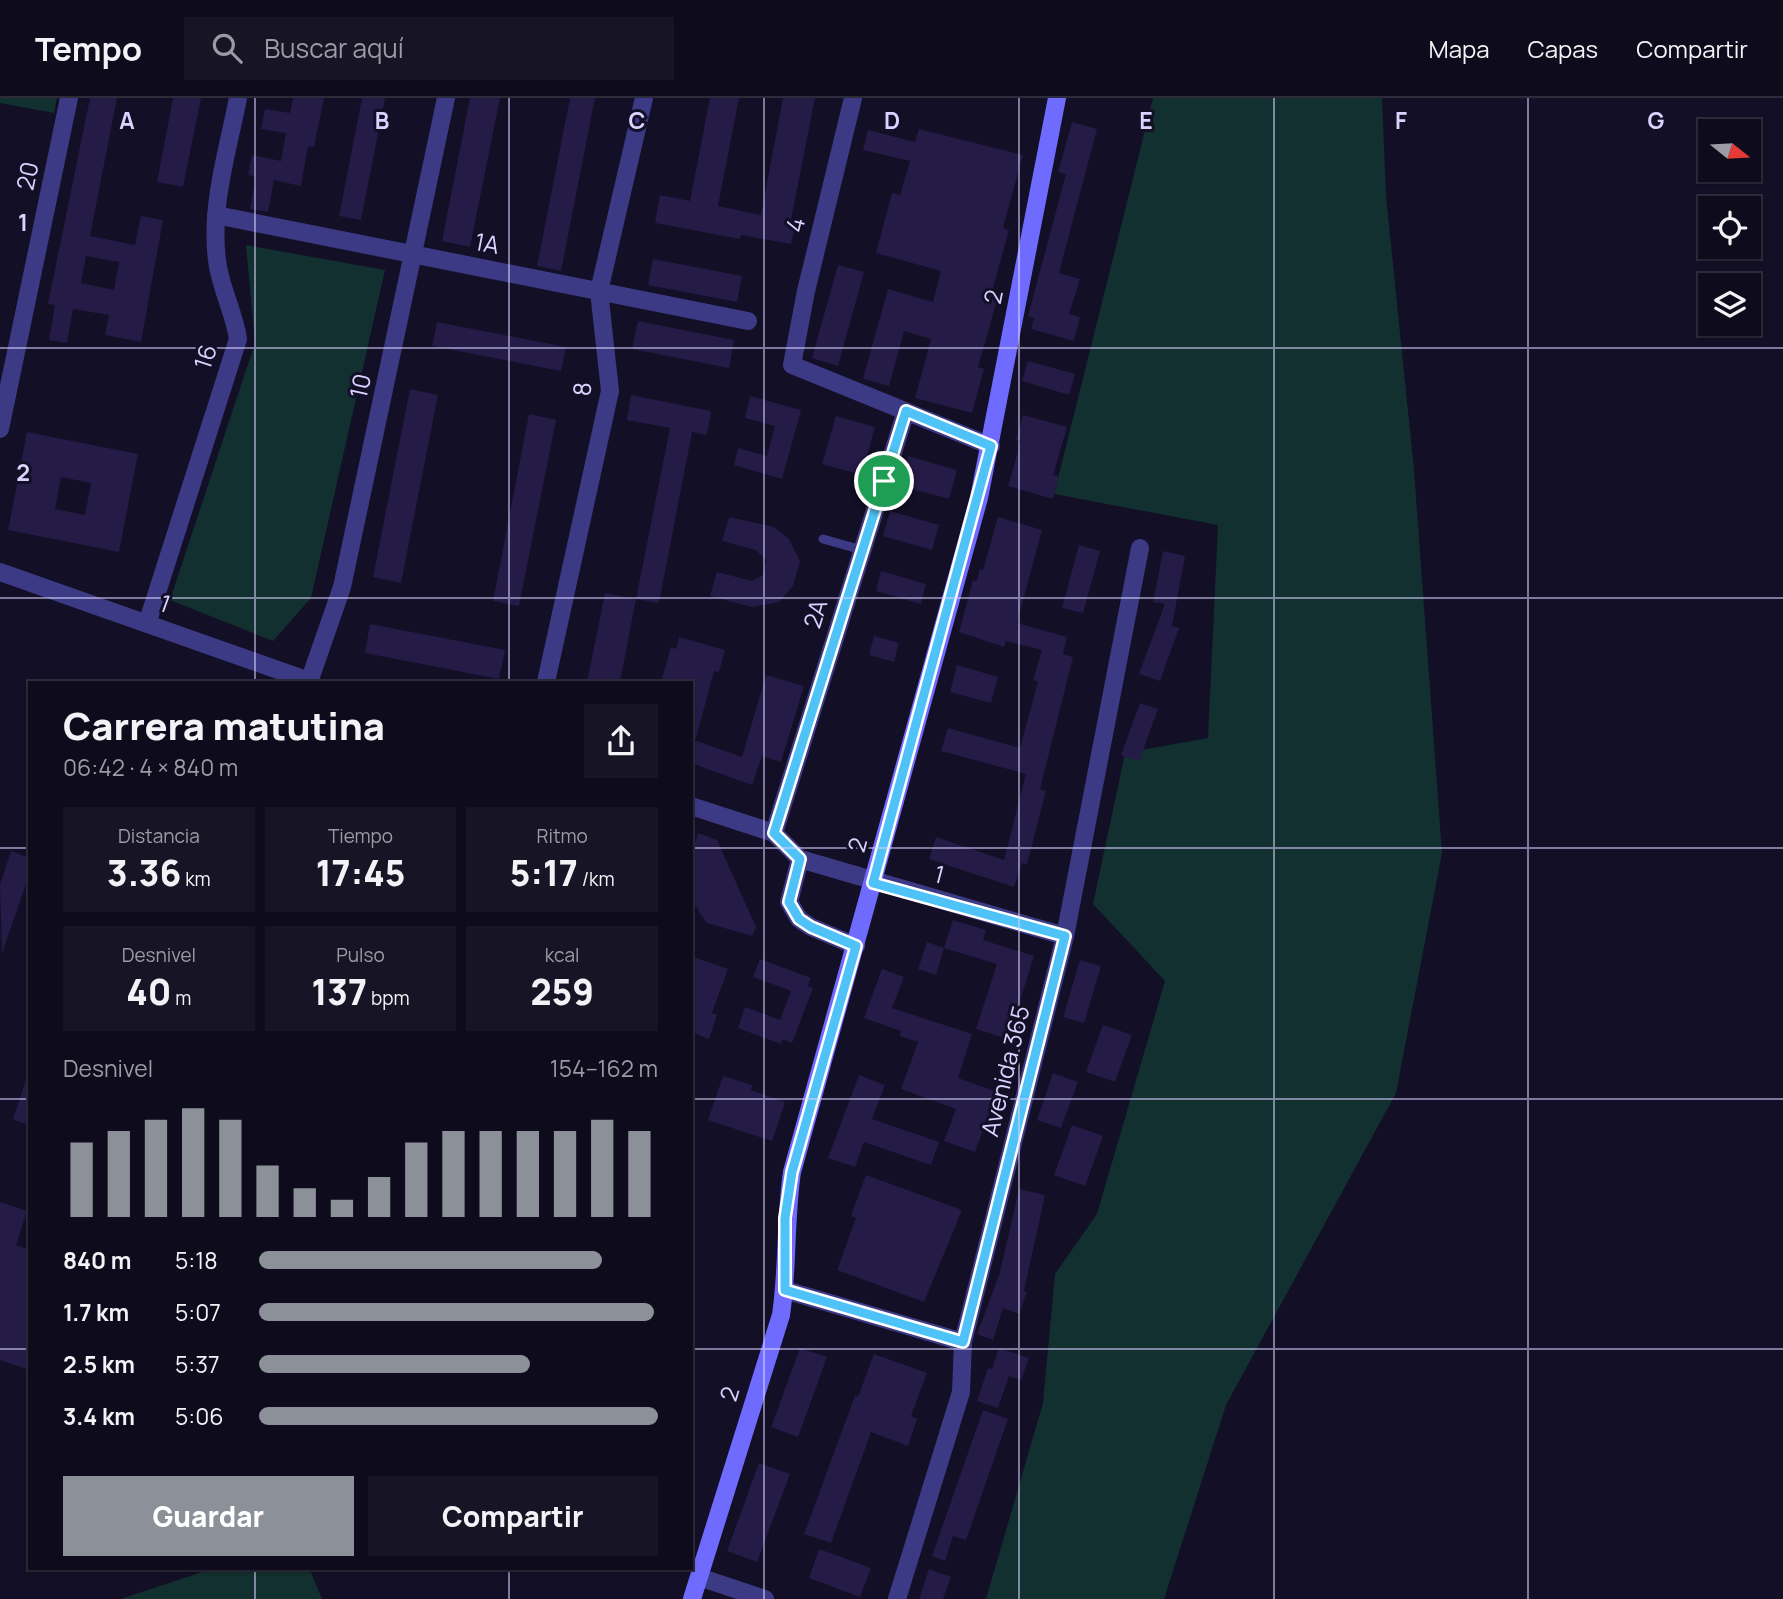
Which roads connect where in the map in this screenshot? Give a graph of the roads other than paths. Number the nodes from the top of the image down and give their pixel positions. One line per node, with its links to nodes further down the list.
1 (69, 98): 12 (street, 20)
2 (238, 98): 7 (street, 16)
3 (446, 98): 8 (street, 10)
4 (645, 98): 9 (street, 8)
5 (853, 98): 11 (street, 4)
6 (1057, 98): 13 (street, 2)
7 (216, 215): 8 (street, 1A); 18 (street, 16)
8 (415, 255): 9 (street, 1A); 21 (street, 10)
9 (600, 291): 10 (street, 1A); 22 (street, 8)
10 (748, 321)
11 (906, 411): 13 (street); 16 (street, 2A)
12 (0, 429)
13 (991, 446): 26 (street, 2)
14 (824, 539): 16 (lane)
15 (1140, 548): 27 (street, Avenida 365)
16 (862, 550): 24 (street, 2A)
17 (0, 572): 18 (street, 1)
18 (147, 624): 19 (street, 1)
19 (286, 678): 20 (street, 1)
20 (305, 681)
21 (311, 681)
22 (546, 681)
23 (693, 807): 24 (street, 1)
24 (774, 833): 25 (street, 1)
25 (800, 859): 26 (street, 1); 28 (street)
26 (873, 883): 27 (street, 1); 28 (street, 2)
27 (1065, 936): 30 (street, Avenida 365)
28 (856, 946): 29 (street, 2)
29 (785, 1290): 30 (street); 31 (street, 2)
30 (963, 1342): 34 (street, Avenida 365)
31 (699, 1577): 32 (street, 2); 33 (street)
32 (692, 1599)
33 (765, 1599)
34 (897, 1599)

